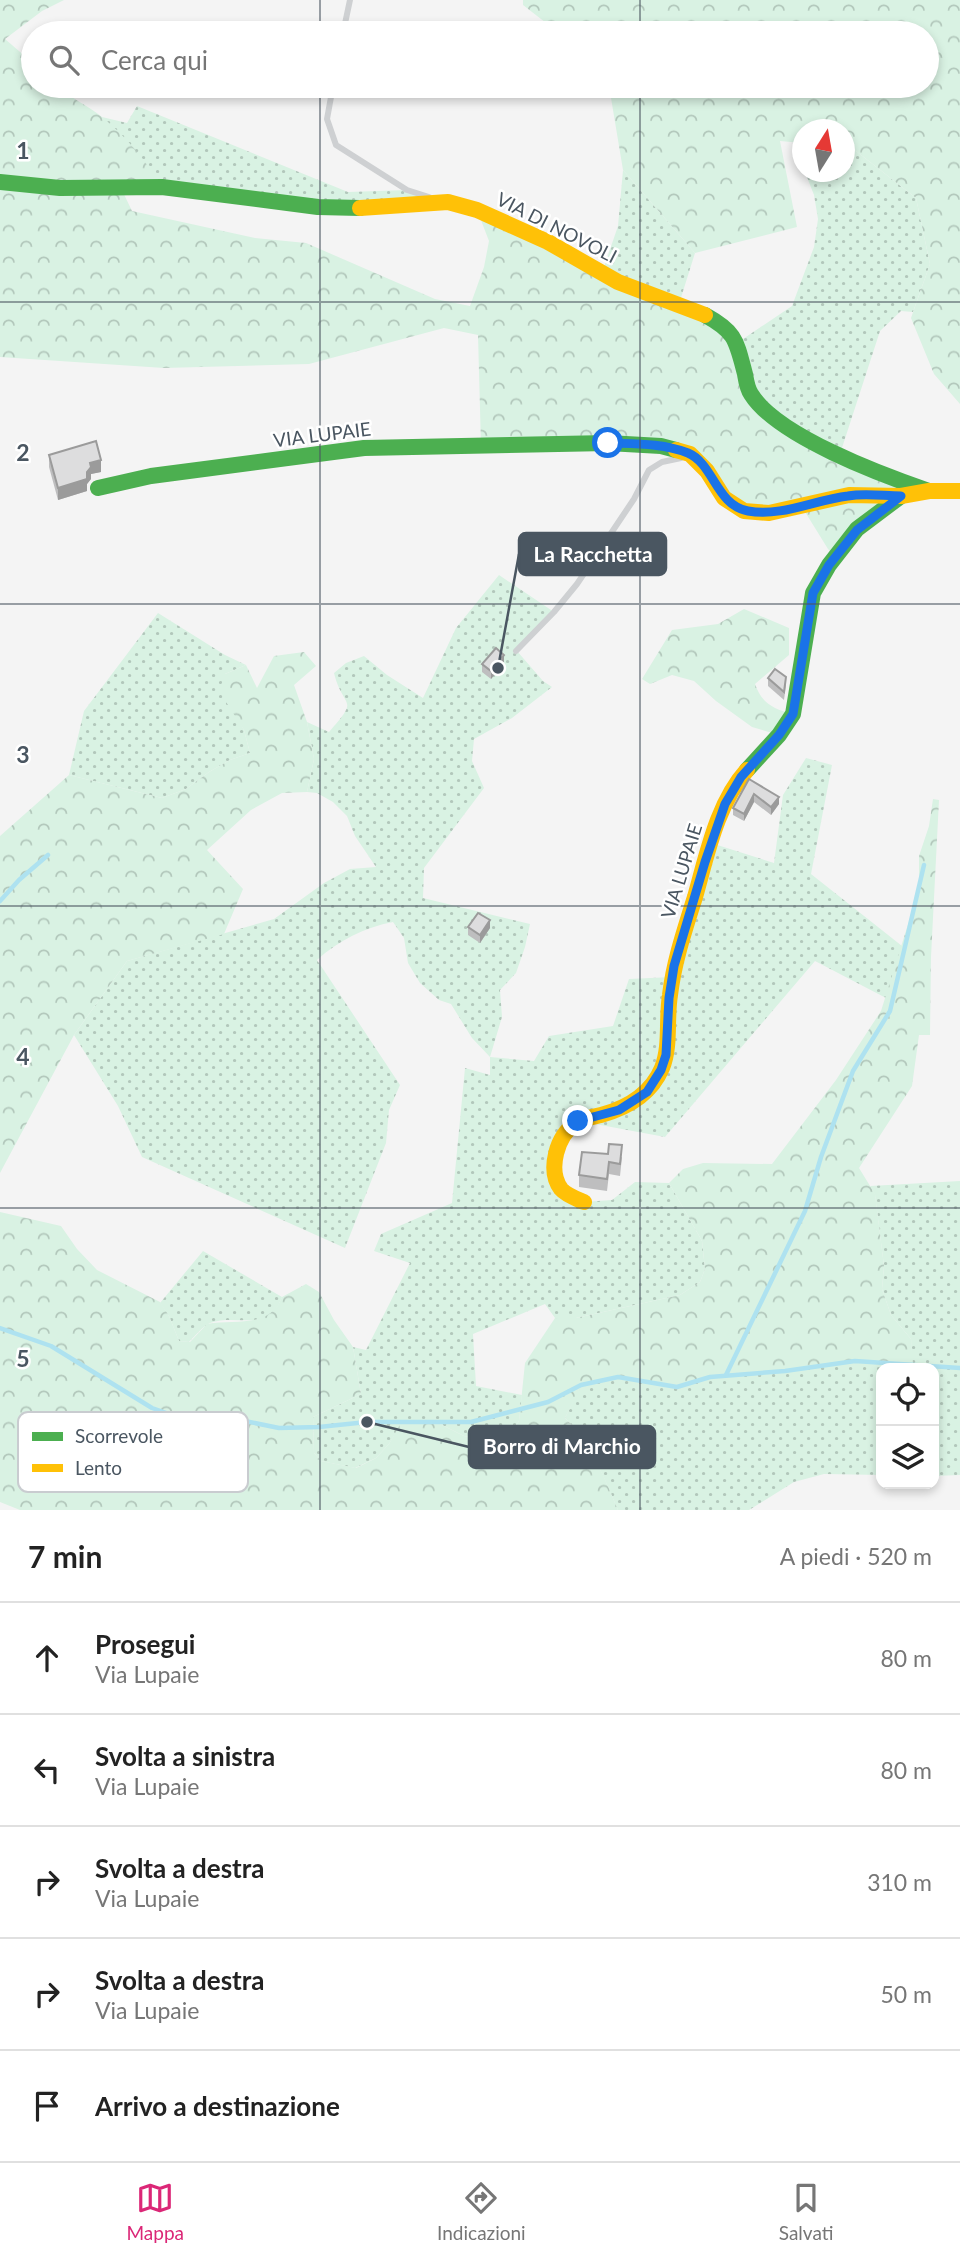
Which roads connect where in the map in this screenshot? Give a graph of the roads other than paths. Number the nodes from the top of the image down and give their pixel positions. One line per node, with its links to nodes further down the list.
1 (350, 0): 2 (lane)
2 (346, 21)
3 (331, 98): 5 (lane)
4 (0, 182): 5 (street, VIA DI NOVOLI)
5 (447, 202): 8 (street, VIA DI NOVOLI)
6 (694, 458): 7 (street, VIA LUPAIE); 10 (street, VIA LUPAIE); 11 (lane)
7 (98, 488)
8 (929, 491): 9 (street); 10 (street, VIA LUPAIE)
9 (960, 491)
10 (901, 496): 12 (street, VIA LUPAIE)
11 (516, 651)
12 (584, 1202)

